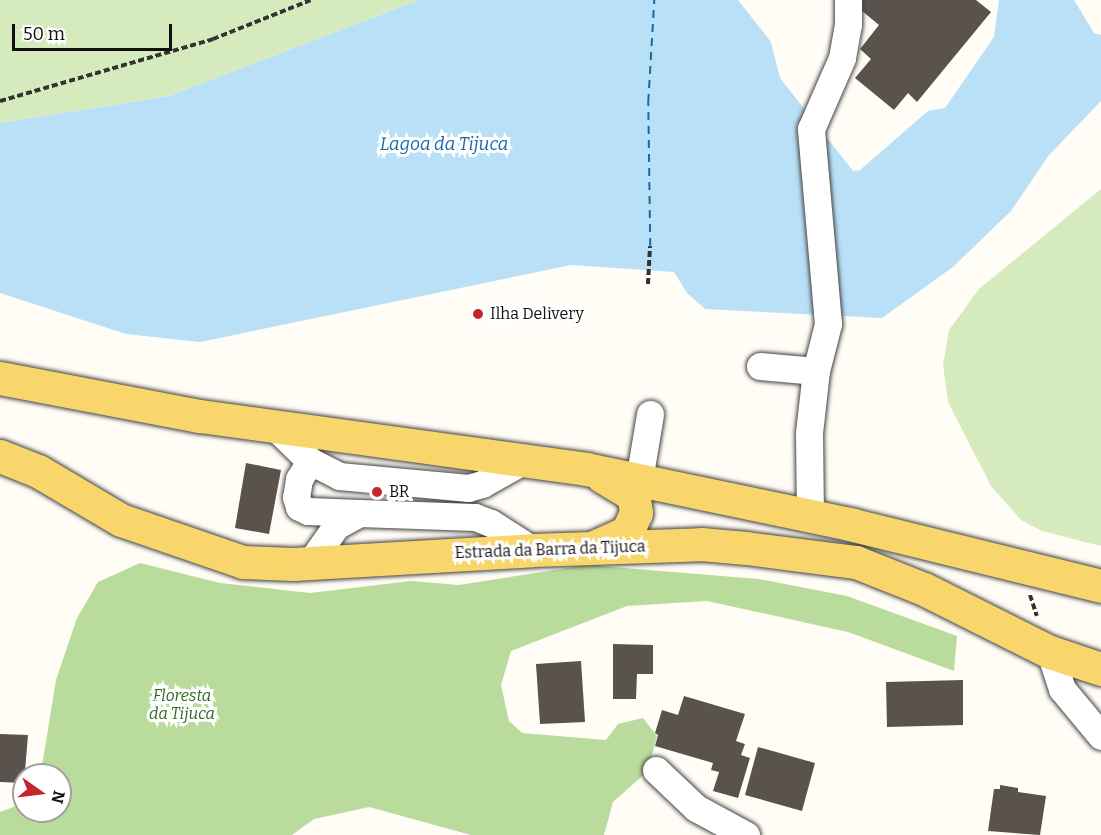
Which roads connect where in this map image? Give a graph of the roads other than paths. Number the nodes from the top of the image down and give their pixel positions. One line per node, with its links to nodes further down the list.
1 (848, 0): 3 (street)
2 (760, 366): 3 (street)
3 (816, 371): 13 (street)
4 (4, 378): 6 (main road)
5 (650, 414): 11 (street)
6 (273, 425): 8 (street); 9 (main road)
7 (0, 456): 16 (main road, Estrada da Barra da Tijuca)
8 (310, 461): 9 (street); 12 (street)
9 (523, 461): 10 (main road)
10 (586, 469): 11 (main road); 14 (main road)
11 (639, 480): 13 (main road)
12 (359, 513): 15 (street); 16 (street)
13 (810, 516): 17 (main road)
14 (589, 549): 15 (main road, Estrada da Barra da Tijuca); 18 (main road, Estrada da Barra da Tijuca)
15 (532, 550): 16 (main road, Estrada da Barra da Tijuca)
16 (310, 563)
17 (1101, 586)
18 (1050, 652): 19 (main road, Estrada da Barra da Tijuca); 20 (street)
19 (1101, 669)
20 (1101, 736)
21 (656, 770): 22 (street)
22 (746, 835)

